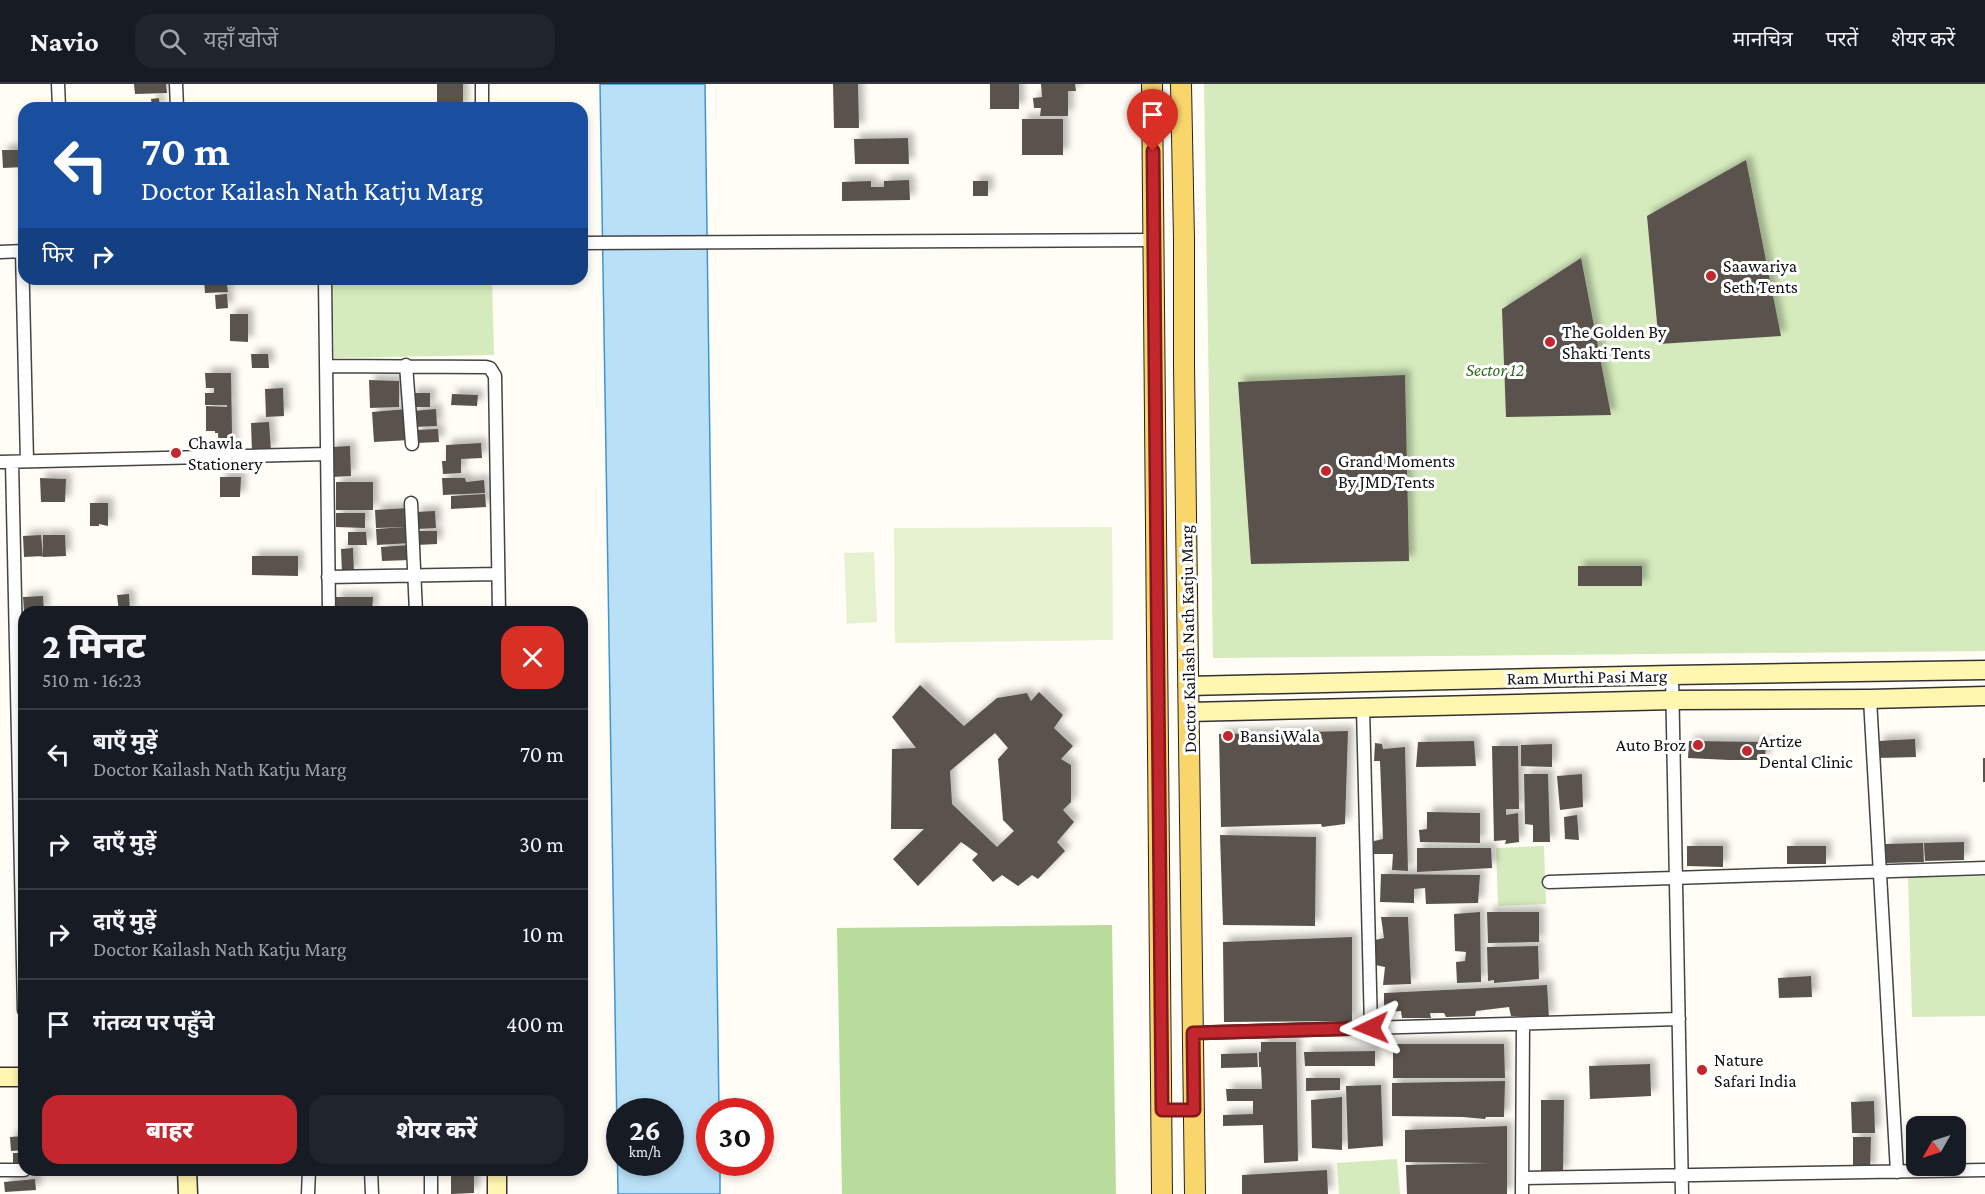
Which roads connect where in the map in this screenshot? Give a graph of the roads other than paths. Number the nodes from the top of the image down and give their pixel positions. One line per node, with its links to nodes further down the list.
1 (58, 84): 6 (street)
2 (176, 84): 7 (street)
3 (482, 84): 8 (street)
4 (1152, 84): 9 (main road, Doctor Kailash Nath Katju Marg)
5 (1181, 84): 18 (main road, Doctor Kailash Nath Katju Marg)
6 (59, 102)
7 (177, 102)
8 (482, 102)
9 (1155, 240): 10 (street); 17 (main road, Doctor Kailash Nath Katju Marg)
10 (588, 243)
11 (18, 251): 12 (street)
12 (0, 252)
13 (24, 285): 21 (street)
14 (325, 285): 16 (street)
15 (406, 365): 16 (street); 19 (street); 24 (street)
16 (326, 366): 20 (street)
17 (1155, 427): 18 (main road); 49 (main road, Doctor Kailash Nath Katju Marg)
18 (1185, 427): 32 (main road, Doctor Kailash Nath Katju Marg)
19 (412, 444)
20 (327, 454): 21 (street); 26 (street)
21 (27, 461): 22 (street)
22 (6, 462): 33 (street)
23 (411, 503): 25 (street)
24 (498, 574): 25 (street); 29 (street)
25 (416, 576): 26 (street); 28 (street)
26 (328, 577): 27 (street)
27 (329, 606)
28 (416, 606)
29 (499, 606)
30 (1985, 670): 31 (street, Ram Murthi Pasi Marg)
31 (1672, 675): 32 (street, Ram Murthi Pasi Marg); 36 (street)
32 (1188, 686): 38 (main road, Doctor Kailash Nath Katju Marg)
33 (18, 689)
34 (1985, 696): 35 (street, Ram Murthi Pasi Marg)
35 (1870, 699): 36 (street, Ram Murthi Pasi Marg); 40 (street)
36 (1673, 700): 37 (street, Ram Murthi Pasi Marg); 41 (street)
37 (1363, 708): 38 (street, Ram Murthi Pasi Marg); 45 (street)
38 (1189, 712): 46 (main road, Doctor Kailash Nath Katju Marg)
39 (1985, 868): 40 (street)
40 (1880, 872): 41 (street); 54 (street)
41 (1676, 878): 42 (street); 43 (street)
42 (1549, 882)
43 (1679, 1019): 44 (street); 60 (street)
44 (1523, 1024): 45 (street); 61 (street)
45 (1371, 1028): 46 (street)
46 (1193, 1033): 50 (main road, Doctor Kailash Nath Katju Marg)
47 (0, 1077): 48 (street)
48 (18, 1077)
49 (1162, 1110): 50 (main road); 67 (main road, Doctor Kailash Nath Katju Marg)
50 (1194, 1110): 68 (main road, Doctor Kailash Nath Katju Marg)
51 (0, 1170): 52 (street)
52 (18, 1170)
53 (1985, 1170): 54 (street)
54 (1897, 1172): 60 (street)
55 (187, 1176): 62 (street)
56 (309, 1176): 63 (street)
57 (371, 1176): 64 (street)
58 (430, 1176): 65 (street)
59 (497, 1176): 66 (street)
60 (1682, 1176): 61 (street); 70 (street)
61 (1522, 1178): 69 (street)
62 (188, 1194)
63 (308, 1194)
64 (372, 1194)
65 (431, 1194)
66 (497, 1194)
67 (1162, 1194)
68 (1195, 1194)
69 (1522, 1194)
70 (1682, 1194)

